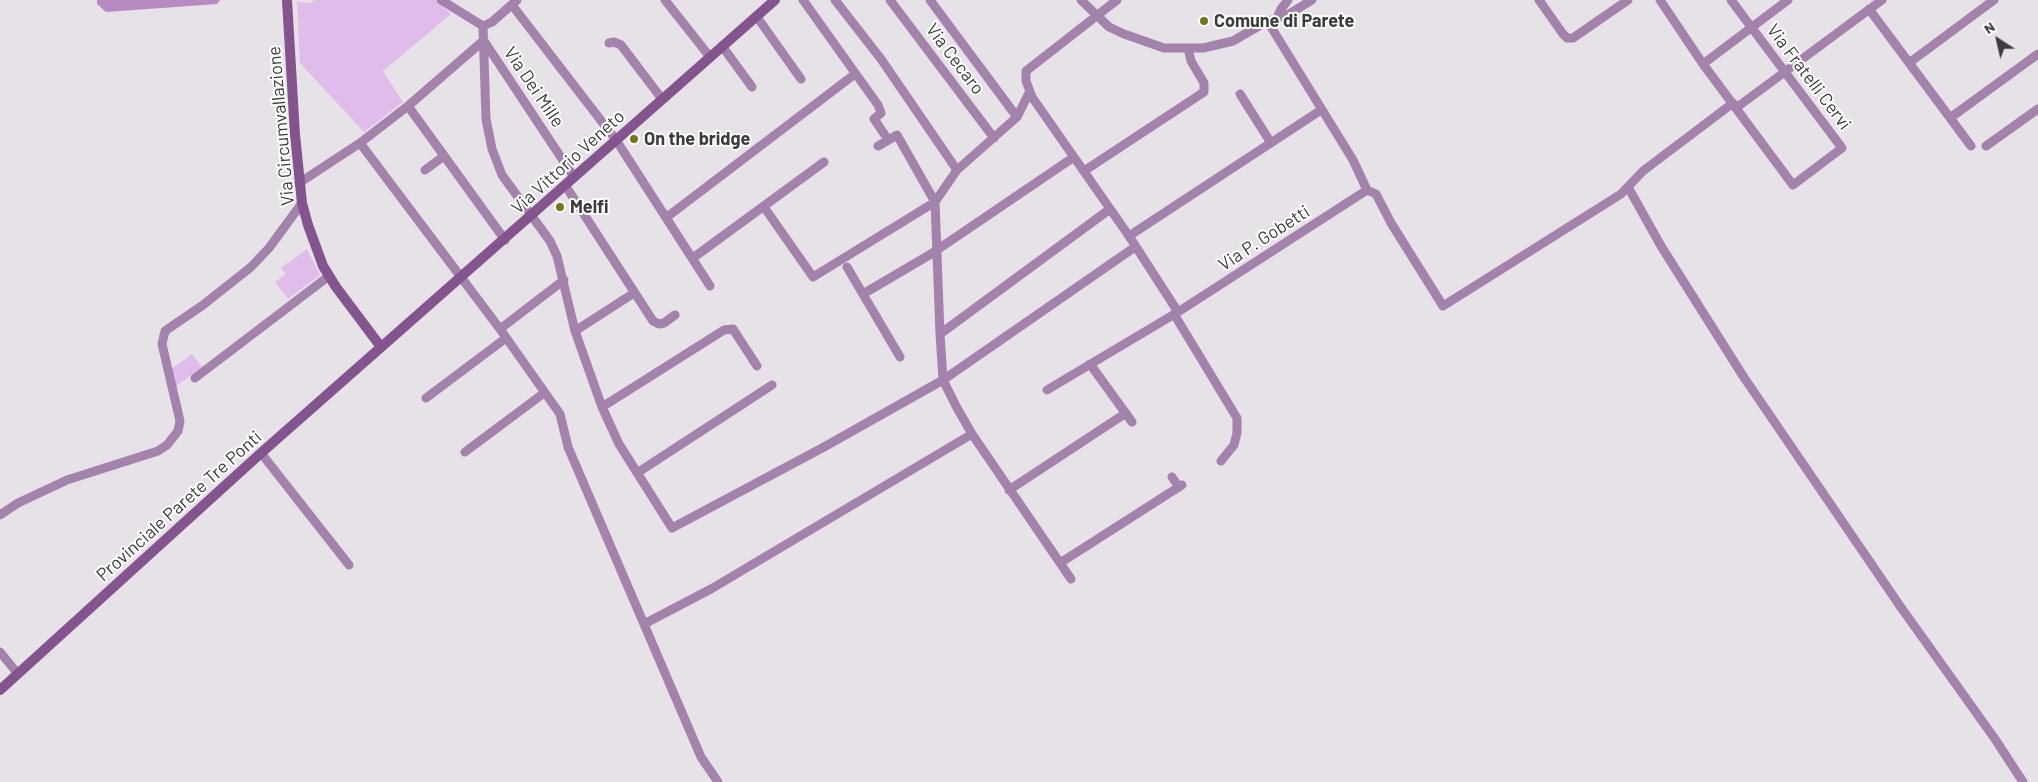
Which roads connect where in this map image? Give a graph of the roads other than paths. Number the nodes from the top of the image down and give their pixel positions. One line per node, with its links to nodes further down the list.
1 (287, 0): 63 (street, Via Circumvallazione)
2 (441, 0): 25 (street)
3 (665, 0): 32 (street)
4 (775, 0): 23 (street, Via Vittorio Veneto)
5 (803, 0): 36 (street)
6 (836, 0): 60 (street)
7 (890, 0): 49 (street, Via Cecaro)
8 (930, 0): 46 (street)
9 (1081, 0): 22 (street)
10 (1117, 0): 22 (street)
11 (1288, 0): 24 (street)
12 (1312, 0): 24 (street)
13 (1538, 0): 14 (street)
14 (1626, 0)
15 (1660, 0): 34 (street)
16 (1731, 0): 26 (street, Via Fratelli Cervi)
17 (1788, 0): 26 (street)
18 (1882, 0): 21 (street)
19 (1994, 0): 33 (street)
20 (514, 3): 25 (street); 50 (street)
21 (1869, 9): 33 (street); 35 (street)
22 (1097, 16): 30 (street); 39 (street)
23 (757, 17): 29 (street, Via Vittorio Veneto); 37 (street)
24 (1273, 20): 30 (street); 45 (street)
25 (484, 26): 27 (street)
26 (1752, 27): 34 (street); 35 (street, Via Fratelli Cervi)
27 (484, 41): 42 (street); 62 (street, Via Dei Mille); 71 (street)
28 (609, 42): 41 (street)
29 (722, 46): 32 (street, Via Vittorio Veneto); 38 (street)
30 (1188, 48): 61 (street)
31 (2038, 54): 47 (street)
32 (710, 57): 41 (street, Via Vittorio Veneto)
33 (1909, 62): 47 (street)
34 (1703, 64): 43 (street)
35 (1785, 72): 43 (street); 43 (street, Via Fratelli Cervi)
36 (855, 74): 48 (street); 72 (street)
37 (801, 79)
38 (752, 87)
39 (1029, 93): 46 (street); 57 (street)
40 (1240, 94): 52 (street)
41 (662, 100): 50 (street, Via Vittorio Veneto)
42 (408, 106): 51 (street); 56 (street)
43 (1734, 106): 65 (street)
44 (2038, 108): 55 (street)
45 (1321, 110): 52 (street); 66 (street)
46 (1016, 117): 49 (street)
47 (1950, 118): 54 (street)
48 (885, 135)
49 (994, 138): 60 (street)
50 (616, 140): 62 (street, Via Vittorio Veneto); 72 (street)
51 (360, 143): 63 (street); 80 (street)
52 (1271, 143): 73 (street)
53 (878, 146): 67 (street)
54 (1971, 146)
55 (1986, 146)
56 (444, 156): 59 (street); 74 (street)
57 (1074, 157): 61 (street); 76 (street)
58 (824, 162): 69 (street)
59 (425, 170)
60 (957, 170): 67 (street)
61 (1084, 171): 70 (street)
62 (574, 177): 64 (street, Via Vittorio Veneto)
63 (300, 183): 68 (street, Via Circumvallazione)
64 (565, 185): 71 (street, Via Vittorio Veneto); 83 (street)
65 (1628, 187): 66 (street); 120 (street)
66 (1367, 190): 85 (street, Via P. Gobetti)
67 (935, 202): 69 (street); 76 (street)
68 (302, 203): 79 (street, Via Circumvallazione); 111 (street)
69 (764, 207): 77 (street)
70 (1110, 209): 73 (street); 89 (street)
71 (531, 215): 74 (street, Via Vittorio Veneto); 81 (street)
72 (667, 217): 82 (street)
73 (1129, 236): 75 (street)
74 (505, 240): 80 (street, Via Vittorio Veneto)
75 (1135, 247): 85 (street); 96 (street)
76 (936, 251): 84 (street); 89 (street)
77 (698, 255)
78 (847, 267): 84 (street)
79 (329, 276): 91 (street, Via Circumvallazione); 95 (street)
80 (461, 278): 87 (street); 91 (street, Via Vittorio Veneto)
81 (564, 280): 87 (street); 88 (street)
82 (710, 286)
83 (634, 293): 86 (street); 88 (street)
84 (863, 294): 92 (street)
85 (1176, 313): 93 (street, Via P. Gobetti); 107 (street)
86 (675, 316)
87 (500, 329): 90 (street)
88 (575, 331): 101 (street)
89 (940, 334): 96 (street)
90 (506, 338): 99 (street); 100 (street)
91 (381, 347): 106 (street, Provinciale Parete Tre Ponti)
92 (900, 357)
93 (1090, 364): 98 (street, Via P. Gobetti); 102 (street)
94 (757, 366): 101 (street)
95 (195, 378)
96 (944, 380): 104 (street); 108 (street)
97 (772, 386): 108 (street)
98 (1047, 390)
99 (544, 393): 105 (street); 115 (street)
100 (426, 398)
101 (602, 407): 108 (street)
102 (1126, 413): 103 (street); 110 (street)
103 (1132, 422)
104 (972, 434): 110 (street); 115 (street)
105 (465, 452)
106 (261, 453): 113 (street); 117 (street, Provinciale Parete Tre Ponti)
107 (1221, 461)
108 (637, 473)
109 (1172, 477): 112 (street)
110 (1009, 490): 112 (street)
111 (0, 515)
112 (1060, 563): 114 (street)
113 (349, 565)
114 (1071, 579)
115 (644, 624): 119 (street)
116 (0, 652): 117 (street)
117 (18, 674): 118 (street, Provinciale Parete Tre Ponti)
118 (0, 690)
119 (718, 782)
120 (2023, 782)

